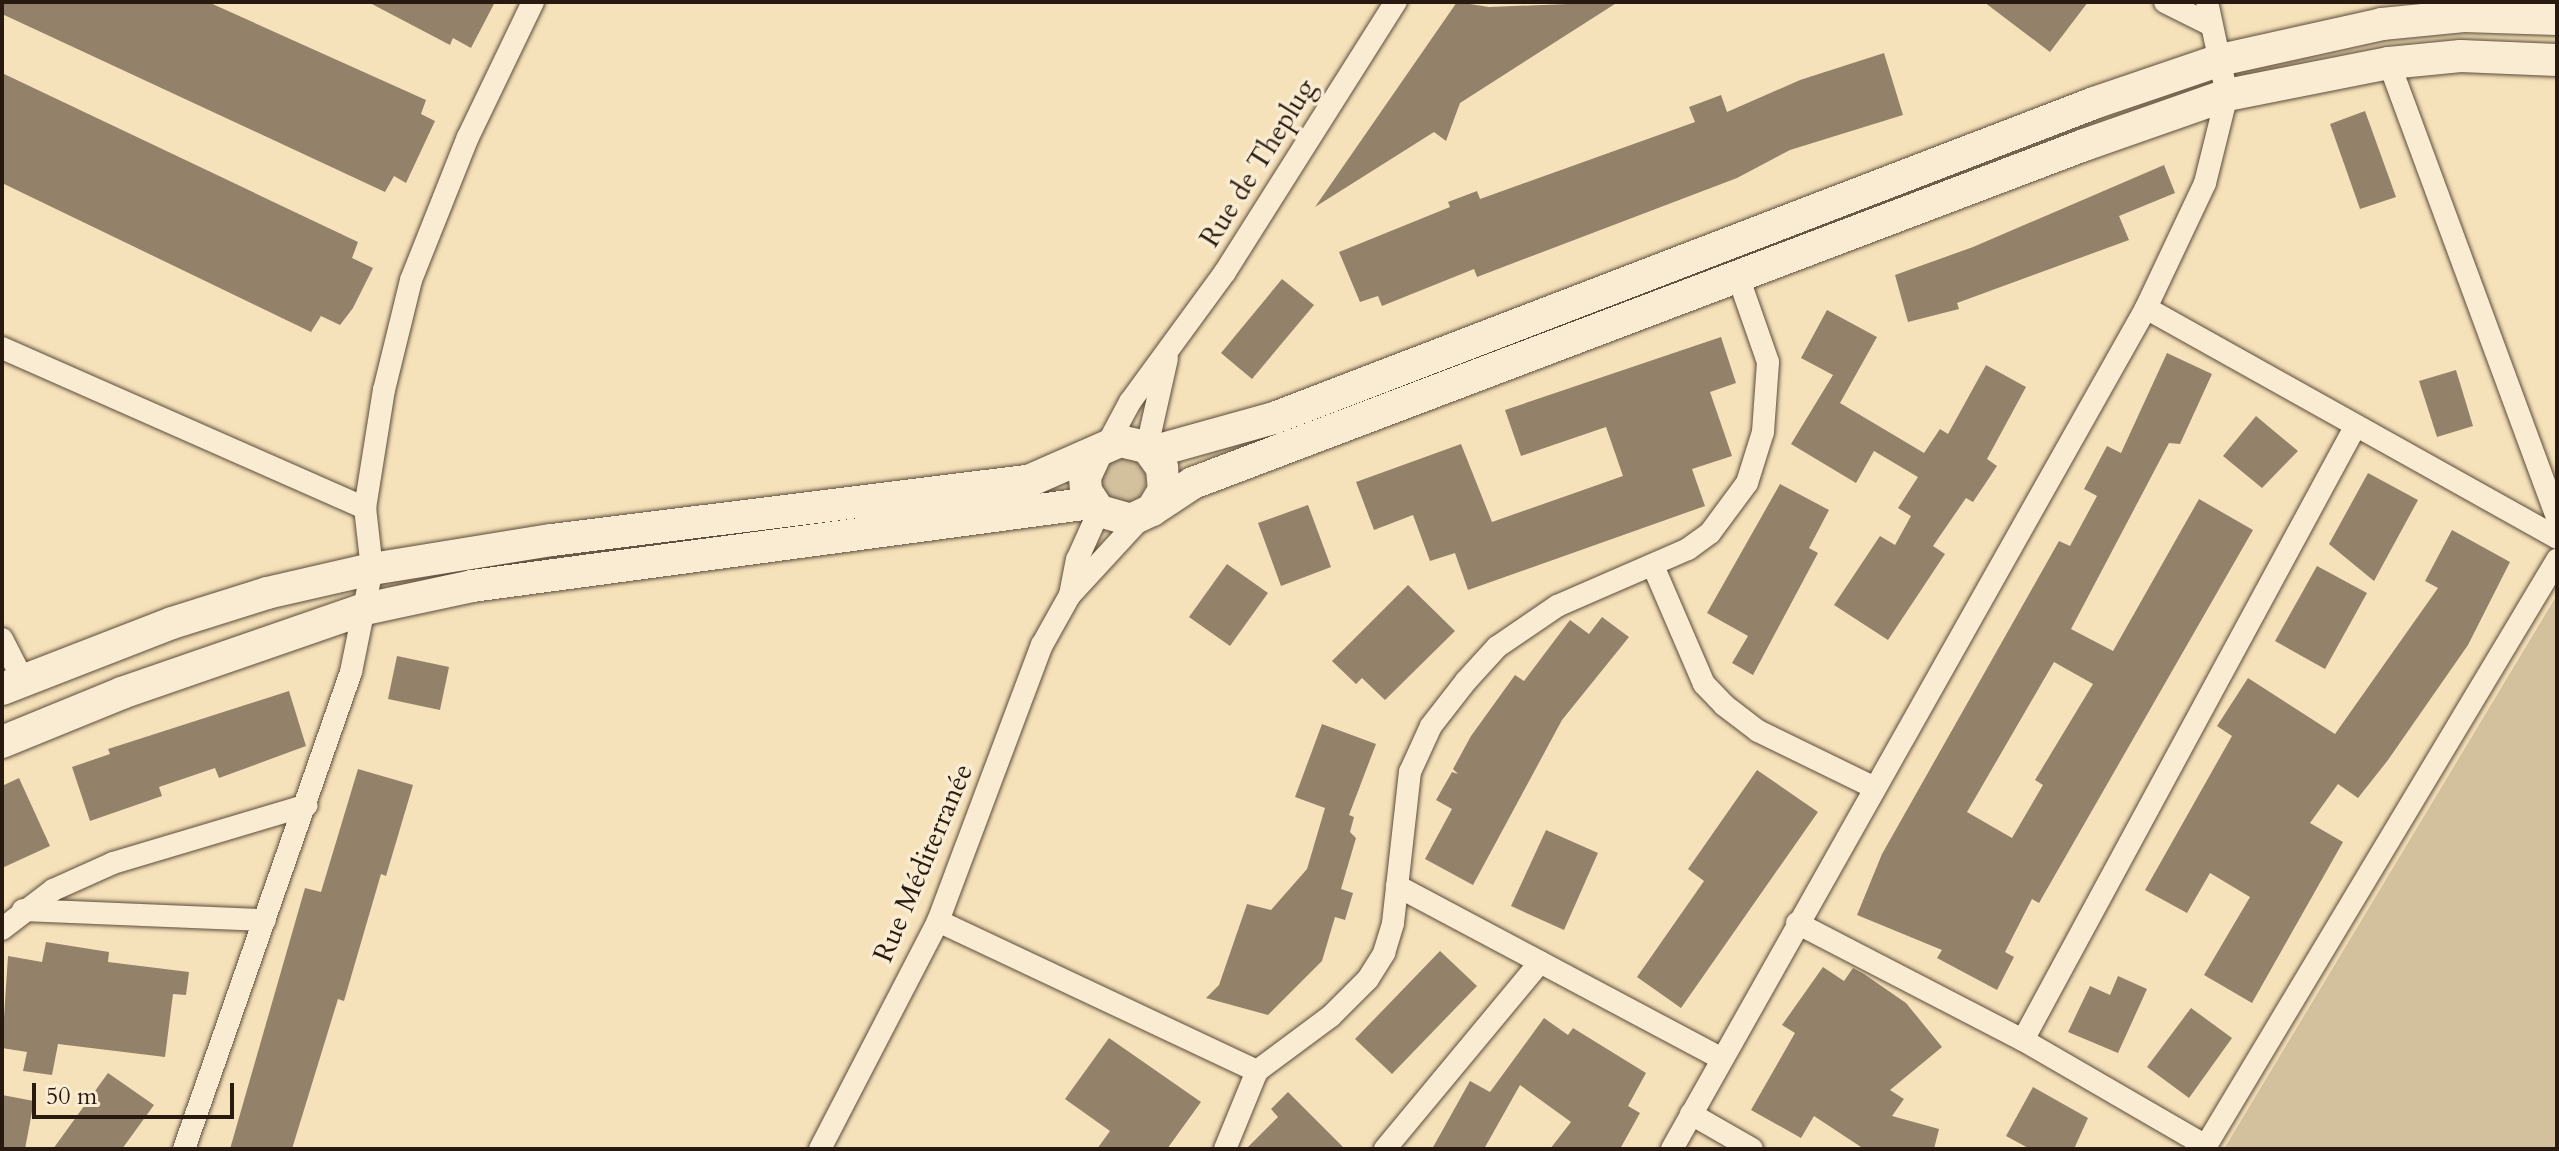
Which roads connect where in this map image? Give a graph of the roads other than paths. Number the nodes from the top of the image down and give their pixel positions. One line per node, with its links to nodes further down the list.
1 (533, 2): 19 (street)
2 (1396, 2): 14 (street, Rue de Theplug)
3 (2165, 2): 6 (street)
4 (2207, 2): 6 (street)
5 (2557, 19): 7 (street)
6 (2211, 25): 7 (street)
7 (2220, 60): 10 (street); 17 (street)
8 (2557, 60): 9 (street)
9 (2389, 63): 10 (street); 21 (street)
10 (2227, 95): 11 (street); 12 (street)
11 (1739, 279): 20 (street); 24 (street)
12 (2146, 308): 15 (street); 31 (street)
13 (2, 348): 19 (street)
14 (1167, 353): 16 (street); 17 (street)
15 (2355, 427): 22 (street); 40 (street)
16 (1102, 449): 17 (street); 18 (street); 25 (street)
17 (1149, 450): 20 (street)
18 (1095, 507): 20 (street); 26 (street, Rue Méditerranée); 27 (street)
19 (365, 508): 25 (street)
20 (1147, 513): 26 (street, Rue Méditerranée)
21 (2557, 516)
22 (2557, 538)
23 (2557, 560): 44 (street)
24 (1654, 568): 31 (street); 33 (street)
25 (372, 569): 27 (street); 29 (street)
26 (1070, 595): 36 (street, Rue Méditerranée)
27 (365, 609): 30 (street); 32 (street)
28 (2, 639): 29 (street)
29 (12, 683)
30 (2, 742)
31 (1873, 787): 37 (street)
32 (307, 805): 34 (street); 35 (street)
33 (1397, 886): 39 (street); 42 (street)
34 (23, 910): 35 (street); 38 (street)
35 (265, 920): 45 (street)
36 (938, 921): 42 (street); 46 (street, Rue Méditerranée)
37 (1797, 923): 40 (street); 41 (street)
38 (2, 929)
39 (1540, 962): 41 (street); 48 (street)
40 (2023, 1040): 44 (street)
41 (1721, 1058): 43 (street)
42 (1257, 1071): 47 (street)
43 (1691, 1114): 49 (street); 50 (street)
44 (2205, 1147)
45 (184, 1149)
46 (820, 1149)
47 (1225, 1149)
48 (1385, 1149)
49 (1672, 1149)
50 (1752, 1149)

